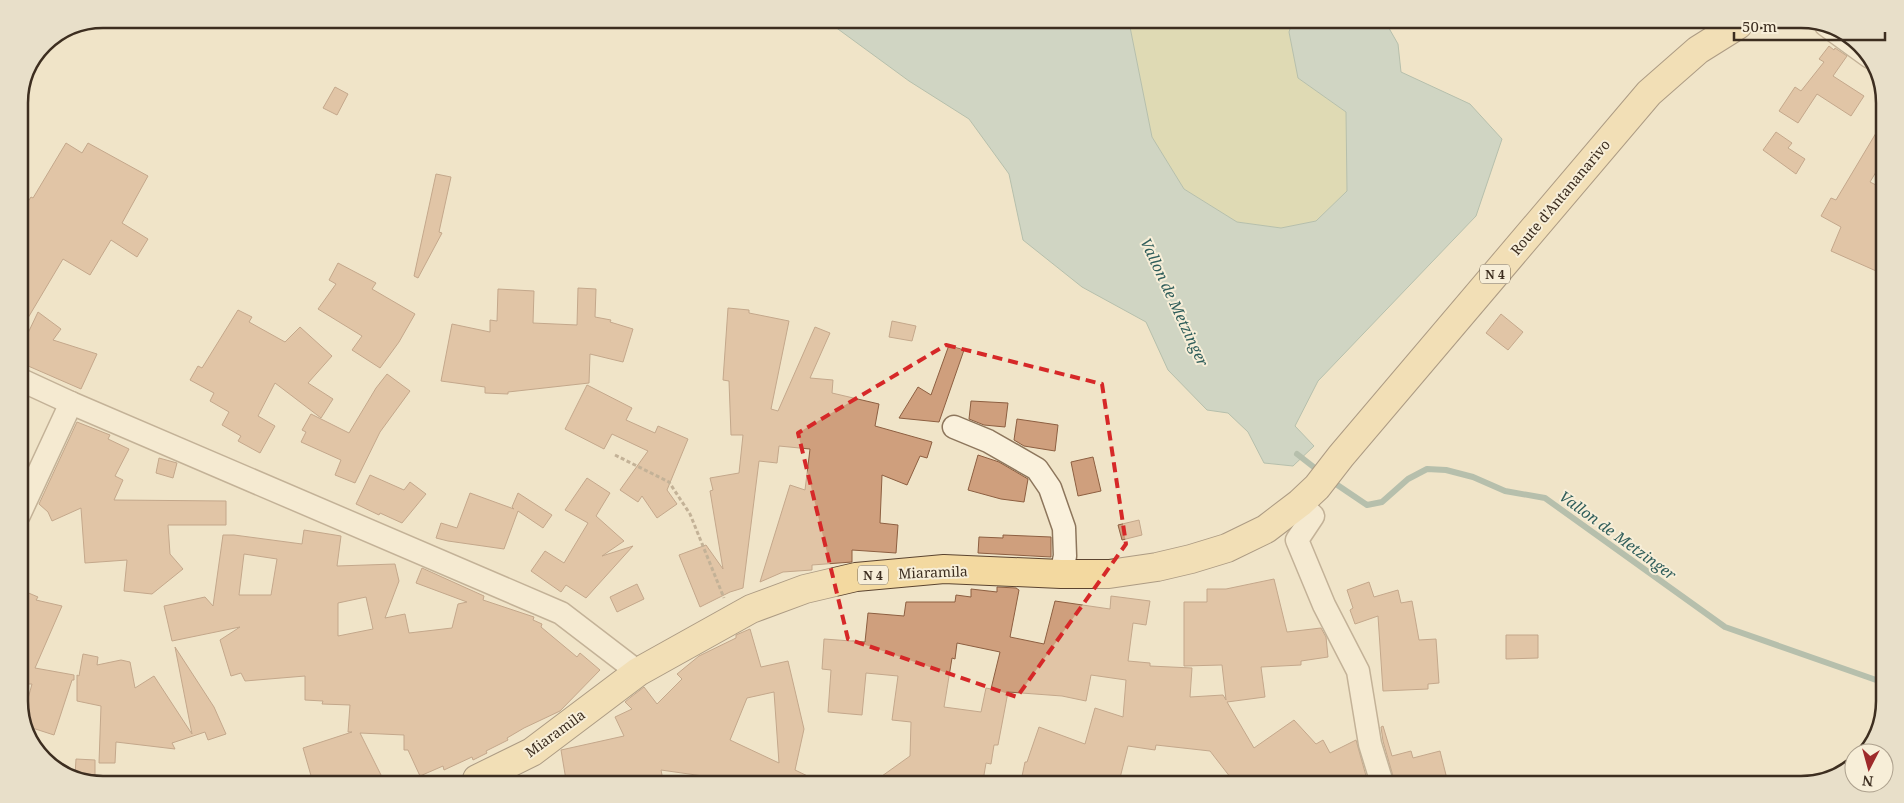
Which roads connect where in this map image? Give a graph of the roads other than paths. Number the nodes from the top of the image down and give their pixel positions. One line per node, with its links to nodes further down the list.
1 (1733, 28): 6 (main road, Route d'Antananarivo / N 4)
2 (28, 383): 3 (street)
3 (71, 403): 5 (street); 8 (street)
4 (954, 427): 7 (street)
5 (28, 496)
6 (1303, 501): 7 (main road, Miaramila / N 4); 10 (street)
7 (1061, 574): 8 (main road, Miaramila / N 4)
8 (638, 672): 9 (main road, Miaramila / N 4)
9 (485, 776)
10 (1380, 776)

